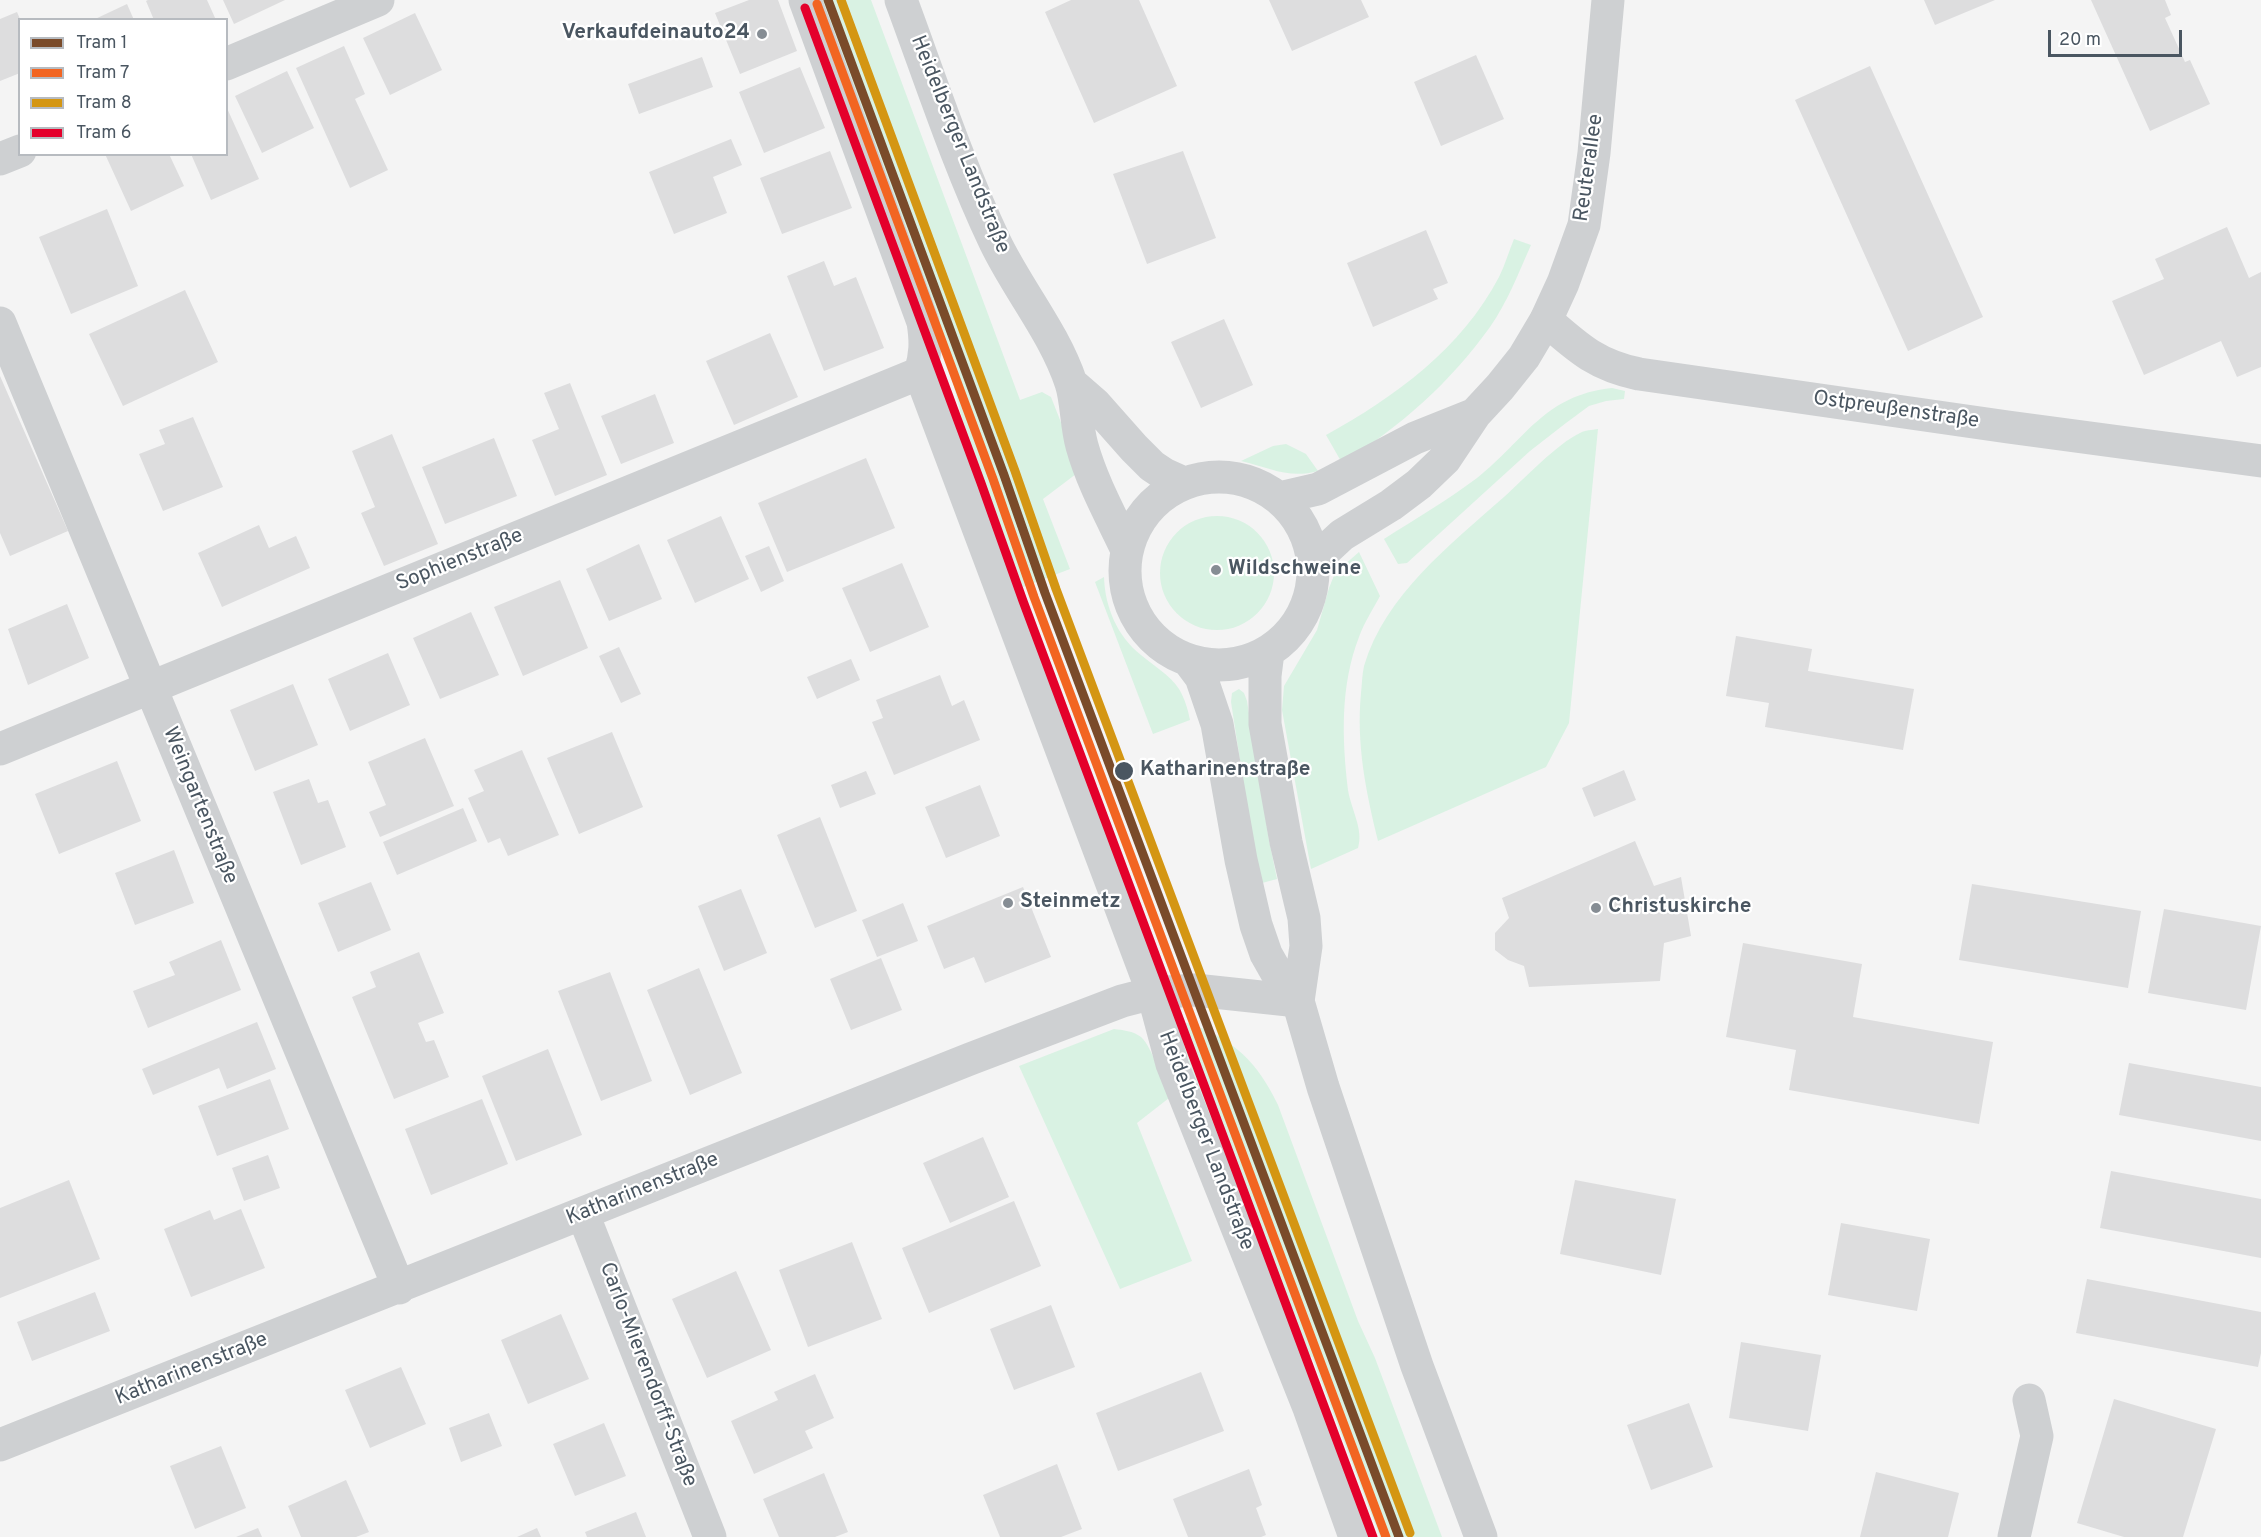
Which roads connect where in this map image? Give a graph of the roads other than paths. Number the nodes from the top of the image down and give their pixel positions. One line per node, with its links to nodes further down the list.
1 (378, 0): 5 (street)
2 (805, 0): 10 (street)
3 (901, 0): 11 (street, Heidelberger Landstraße)
4 (1608, 0): 8 (street, Reuterallee)
5 (228, 63)
6 (18, 152): 7 (street)
7 (0, 159)
8 (1546, 320): 12 (street, Reuterallee); 13 (street, Ostpreußenstraße)
9 (0, 323): 20 (street, Weingartenstraße)
10 (920, 373): 20 (street, Sophienstraße); 22 (street, Heidelberger Landstraße)
11 (1072, 384): 14 (street, Heidelberger Landstraße); 16 (street, Heidelberger Landstraße)
12 (1475, 414): 15 (street, Reuterallee); 17 (street, Reuterallee)
13 (2261, 461)
14 (1184, 483): 15 (street); 16 (street)
15 (1279, 498): 17 (street)
16 (1127, 550): 19 (street)
17 (1313, 566): 18 (street)
18 (1269, 652): 19 (street); 23 (street)
19 (1189, 661): 23 (street)
20 (151, 688): 21 (street, Sophienstraße); 25 (street, Weingartenstraße)
21 (0, 749)
22 (1153, 993): 23 (street, Katharinenstraße); 24 (street, Katharinenstraße); 29 (street, Heidelberger Landstraße)
23 (1298, 1001): 30 (street)
24 (583, 1214): 25 (street, Katharinenstraße); 28 (street, Carlo-Mierendorff-Straße)
25 (399, 1288): 27 (street, Katharinenstraße)
26 (2029, 1400): 31 (street)
27 (0, 1445)
28 (710, 1537)
29 (1355, 1537)
30 (1481, 1537)
31 (2014, 1537)

